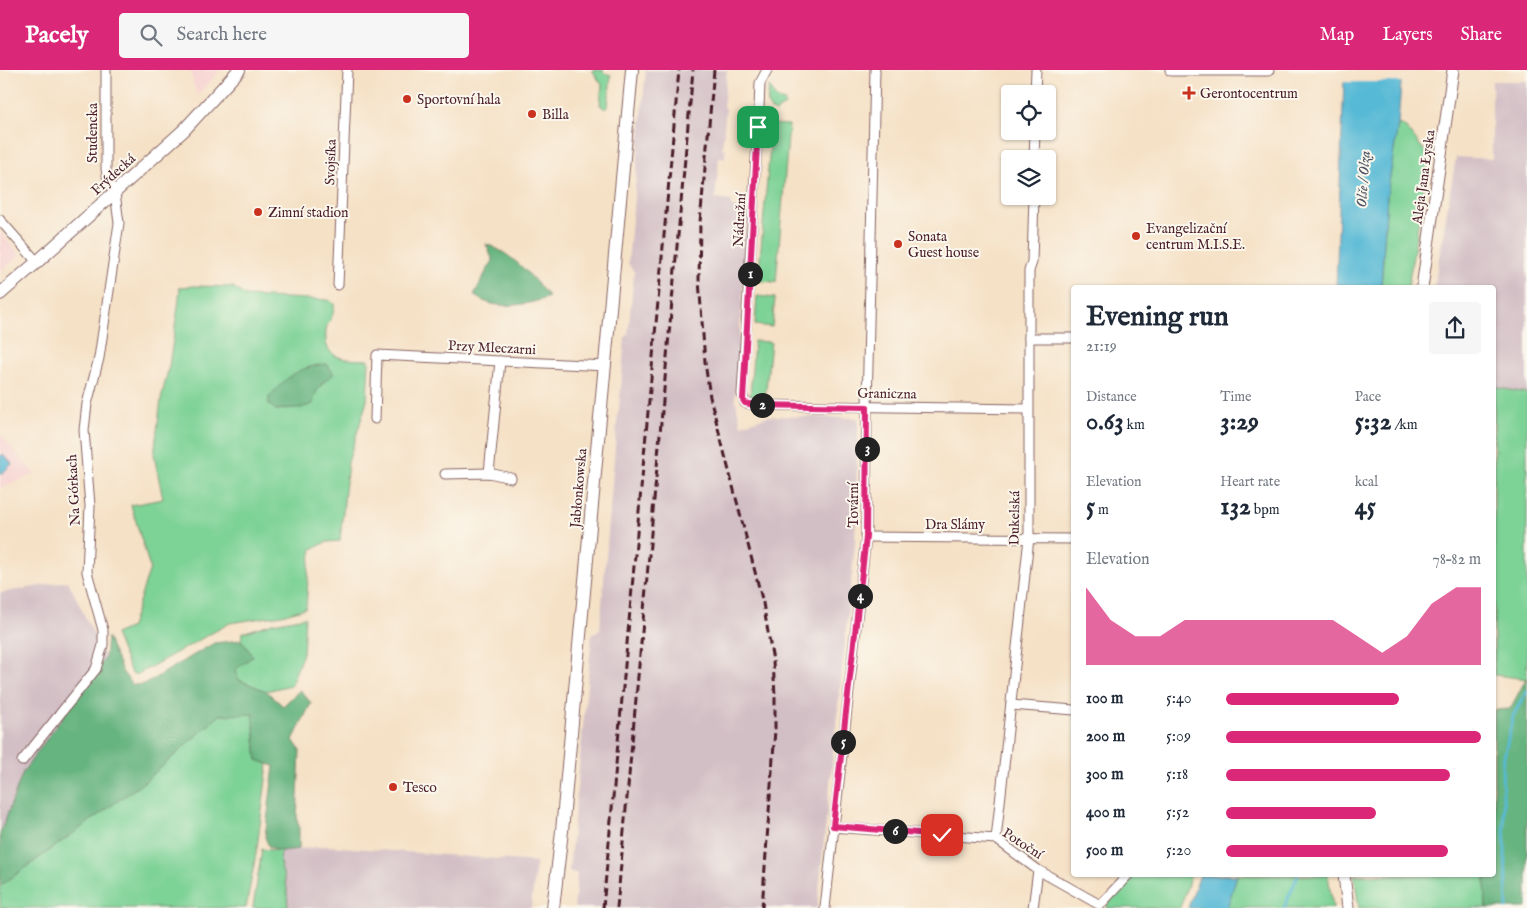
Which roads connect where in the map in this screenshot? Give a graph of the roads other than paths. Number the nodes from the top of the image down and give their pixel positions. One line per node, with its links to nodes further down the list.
1 (106, 70): 12 (street, Studencka)
2 (239, 70): 12 (main road, Frýdecká)
3 (347, 70): 16 (street, Svojsíka)
4 (632, 70): 22 (main road, Jabłonkowska)
5 (767, 70): 23 (street, Nádražní)
6 (875, 70): 24 (street, Tovární)
7 (1036, 70): 11 (street)
8 (1171, 70): 9 (street)
9 (1268, 70)
10 (1453, 70): 17 (street, Aleja Jana Łyska)
11 (1035, 85)
12 (115, 193): 15 (main road, Frýdecká); 35 (street, Na Górkach)
13 (1034, 205): 19 (street, Dukelská)
14 (0, 220): 15 (street)
15 (37, 262): 18 (main road, Frýdecká)
16 (338, 285)
17 (1422, 285)
18 (0, 294)
19 (1029, 338): 20 (street); 25 (street, Dukelská)
20 (1071, 338)
21 (500, 361): 22 (street, Przy Mleczarni); 26 (street, Przy Mleczarni); 27 (street)
22 (606, 366): 41 (main road, Jabłonkowska)
23 (745, 403): 24 (street, Graniczna)
24 (867, 407): 25 (street, Graniczna); 30 (street, Tovární)
25 (1028, 409): 31 (street, Dukelská)
26 (375, 419)
27 (489, 473): 28 (street); 29 (street)
28 (445, 474)
29 (512, 478)
30 (866, 537): 31 (street, Dra Slámy); 36 (street, Tovární)
31 (1029, 538): 32 (street, Dra Slámy); 33 (street, Dukelská)
32 (1071, 539)
33 (1011, 704): 34 (street); 37 (street, Dukelská)
34 (1071, 710)
35 (22, 761)
36 (833, 826): 37 (street, Potoční); 42 (street, Tovární)
37 (996, 840): 38 (street, Potoční)
38 (1038, 870): 39 (street, Potoční); 43 (street)
39 (1126, 877)
40 (1344, 877): 44 (street)
41 (553, 908)
42 (825, 908)
43 (1033, 908)
44 (1348, 908)

